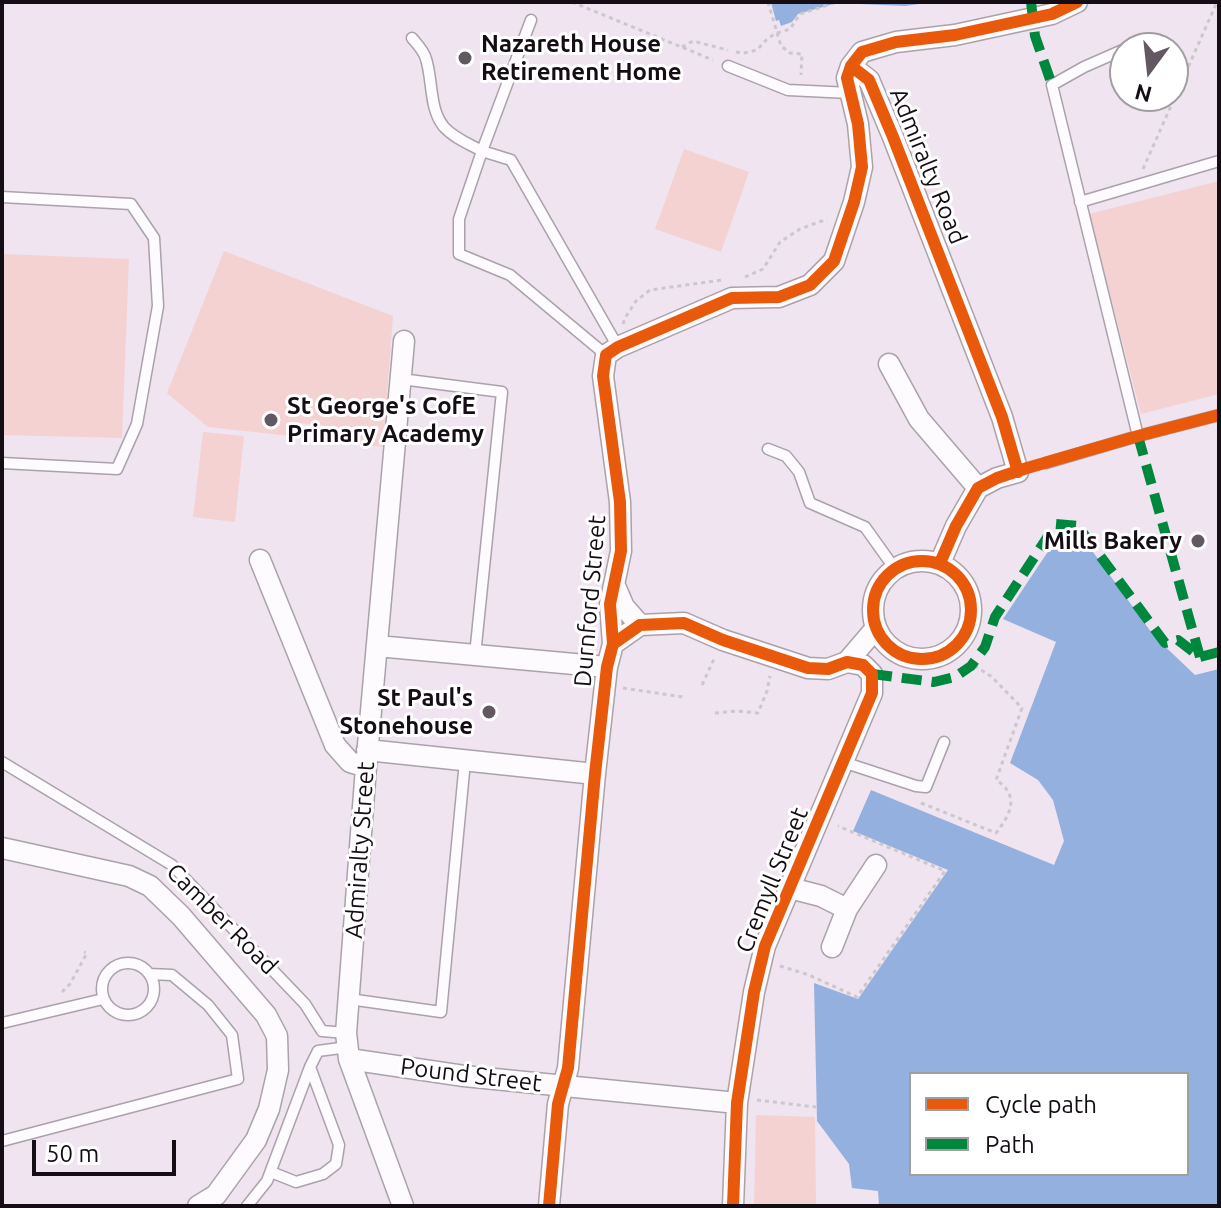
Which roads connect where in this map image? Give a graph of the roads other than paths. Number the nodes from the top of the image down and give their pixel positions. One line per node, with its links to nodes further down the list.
1 (1077, 2): 6 (street)
2 (531, 20): 8 (lane)
3 (412, 38): 8 (lane)
4 (1109, 56): 11 (lane)
5 (728, 66): 7 (lane)
6 (851, 66): 7 (street); 21 (street, Admiralty Road)
7 (850, 93): 13 (street)
8 (482, 151): 13 (lane); 13 (lane)
9 (1219, 161): 11 (lane)
10 (2, 197): 19 (lane)
11 (1080, 202): 17 (lane)
12 (404, 341): 15 (street, Admiralty Street)
13 (612, 351): 25 (street, Durnford Street)
14 (889, 364): 21 (street)
15 (400, 379): 29 (street, Admiralty Street); 30 (lane)
16 (1219, 415): 17 (lane)
17 (1138, 436): 20 (lane)
18 (768, 449): 24 (lane)
19 (2, 463)
20 (1046, 463)
21 (978, 488): 23 (street)
22 (260, 560): 36 (street)
23 (940, 563): 24 (street); 31 (street)
24 (895, 569): 27 (street)
25 (615, 586): 26 (street, Durnford Street); 28 (street, Durnford Street)
26 (640, 625): 28 (street); 32 (street)
27 (876, 628): 31 (street); 32 (street)
28 (613, 644): 33 (street, Durnford Street)
29 (377, 646): 30 (street); 36 (street, Admiralty Street)
30 (475, 655): 33 (street)
31 (906, 657): 34 (street)
32 (847, 662): 34 (street)
33 (607, 667): 40 (street, Durnford Street)
34 (872, 674): 39 (street, Cremyll Street)
35 (944, 742): 39 (lane)
36 (366, 759): 37 (street); 48 (street, Admiralty Street)
37 (465, 761): 40 (street); 48 (lane)
38 (2, 762): 50 (lane, Camber Road)
39 (843, 762): 43 (street, Cremyll Street)
40 (595, 774): 52 (street, Durnford Street)
41 (2, 848): 56 (street)
42 (876, 865): 44 (street)
43 (790, 888): 44 (street); 53 (street, Cremyll Street)
44 (847, 909): 45 (street)
45 (832, 947)
46 (149, 974): 47 (lane); 47 (lane); 54 (lane)
47 (103, 999): 49 (lane)
48 (349, 999): 50 (street, Admiralty Street)
49 (2, 1023)
50 (348, 1046): 51 (lane); 52 (street, Pound Street); 58 (street, Admiralty Street)
51 (310, 1067): 55 (lane); 55 (lane)
52 (563, 1087): 53 (street, Pound Street); 59 (street, Durnford Street)
53 (737, 1100): 60 (street, Cremyll Street)
54 (2, 1141)
55 (271, 1172): 57 (lane)
56 (198, 1206)
57 (247, 1206)
58 (403, 1206)
59 (549, 1206)
60 (733, 1206)

